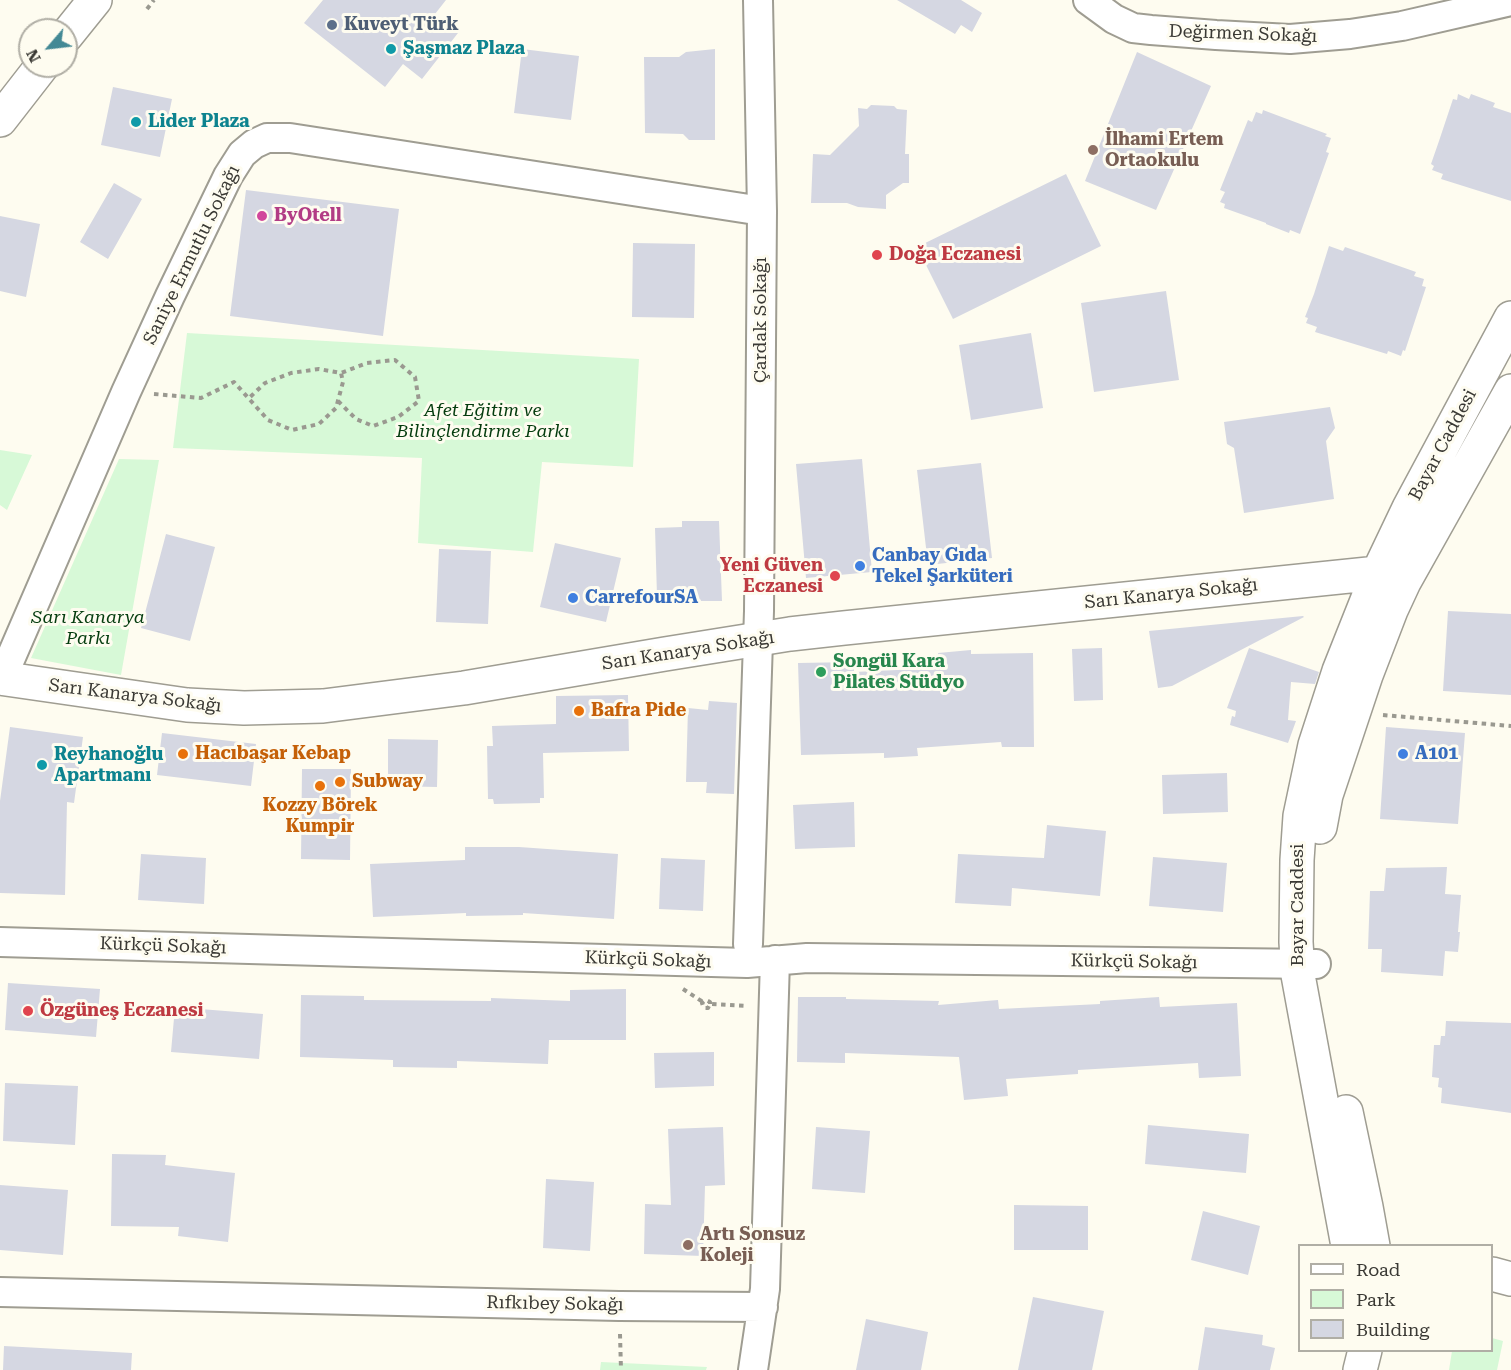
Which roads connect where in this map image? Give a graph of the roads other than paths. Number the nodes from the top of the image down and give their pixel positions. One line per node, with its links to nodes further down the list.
1 (94, 0): 5 (main road)
2 (758, 0): 8 (street, Çardak Sokağı)
3 (1088, 0): 4 (street, Değirmen Sokağı)
4 (1511, 1)
5 (78, 21)
6 (33, 78): 7 (main road)
7 (0, 120)
8 (762, 211): 12 (street, Çardak Sokağı); 13 (street, Saniye Ermutlu Sokağı)
9 (1511, 318): 11 (main road, Bayar Caddesi)
10 (1511, 391): 11 (main road, Bayar Caddesi)
11 (1391, 578): 12 (main road, Sarı Kanarya Sokağı); 17 (main road, Bayar Caddesi); 17 (main road, Bayar Caddesi)
12 (758, 639): 13 (main road, Sarı Kanarya Sokağı); 15 (street, Çardak Sokağı)
13 (1, 678)
14 (0, 942): 16 (street, Kürkçü Sokağı)
15 (748, 944)
16 (775, 960): 17 (street, Kürkçü Sokağı); 23 (street)
17 (1306, 964): 18 (main road, Bayar Caddesi); 19 (main road, Bayar Caddesi)
18 (1348, 1244)
19 (1373, 1244)
20 (1493, 1274): 21 (main road)
21 (1511, 1279)
22 (0, 1292): 23 (street, Rıfkıbey Sokağı)
23 (763, 1308): 26 (street)
24 (1342, 1352): 27 (main road)
25 (1364, 1352): 28 (main road)
26 (753, 1370)
27 (1339, 1370)
28 (1360, 1370)

